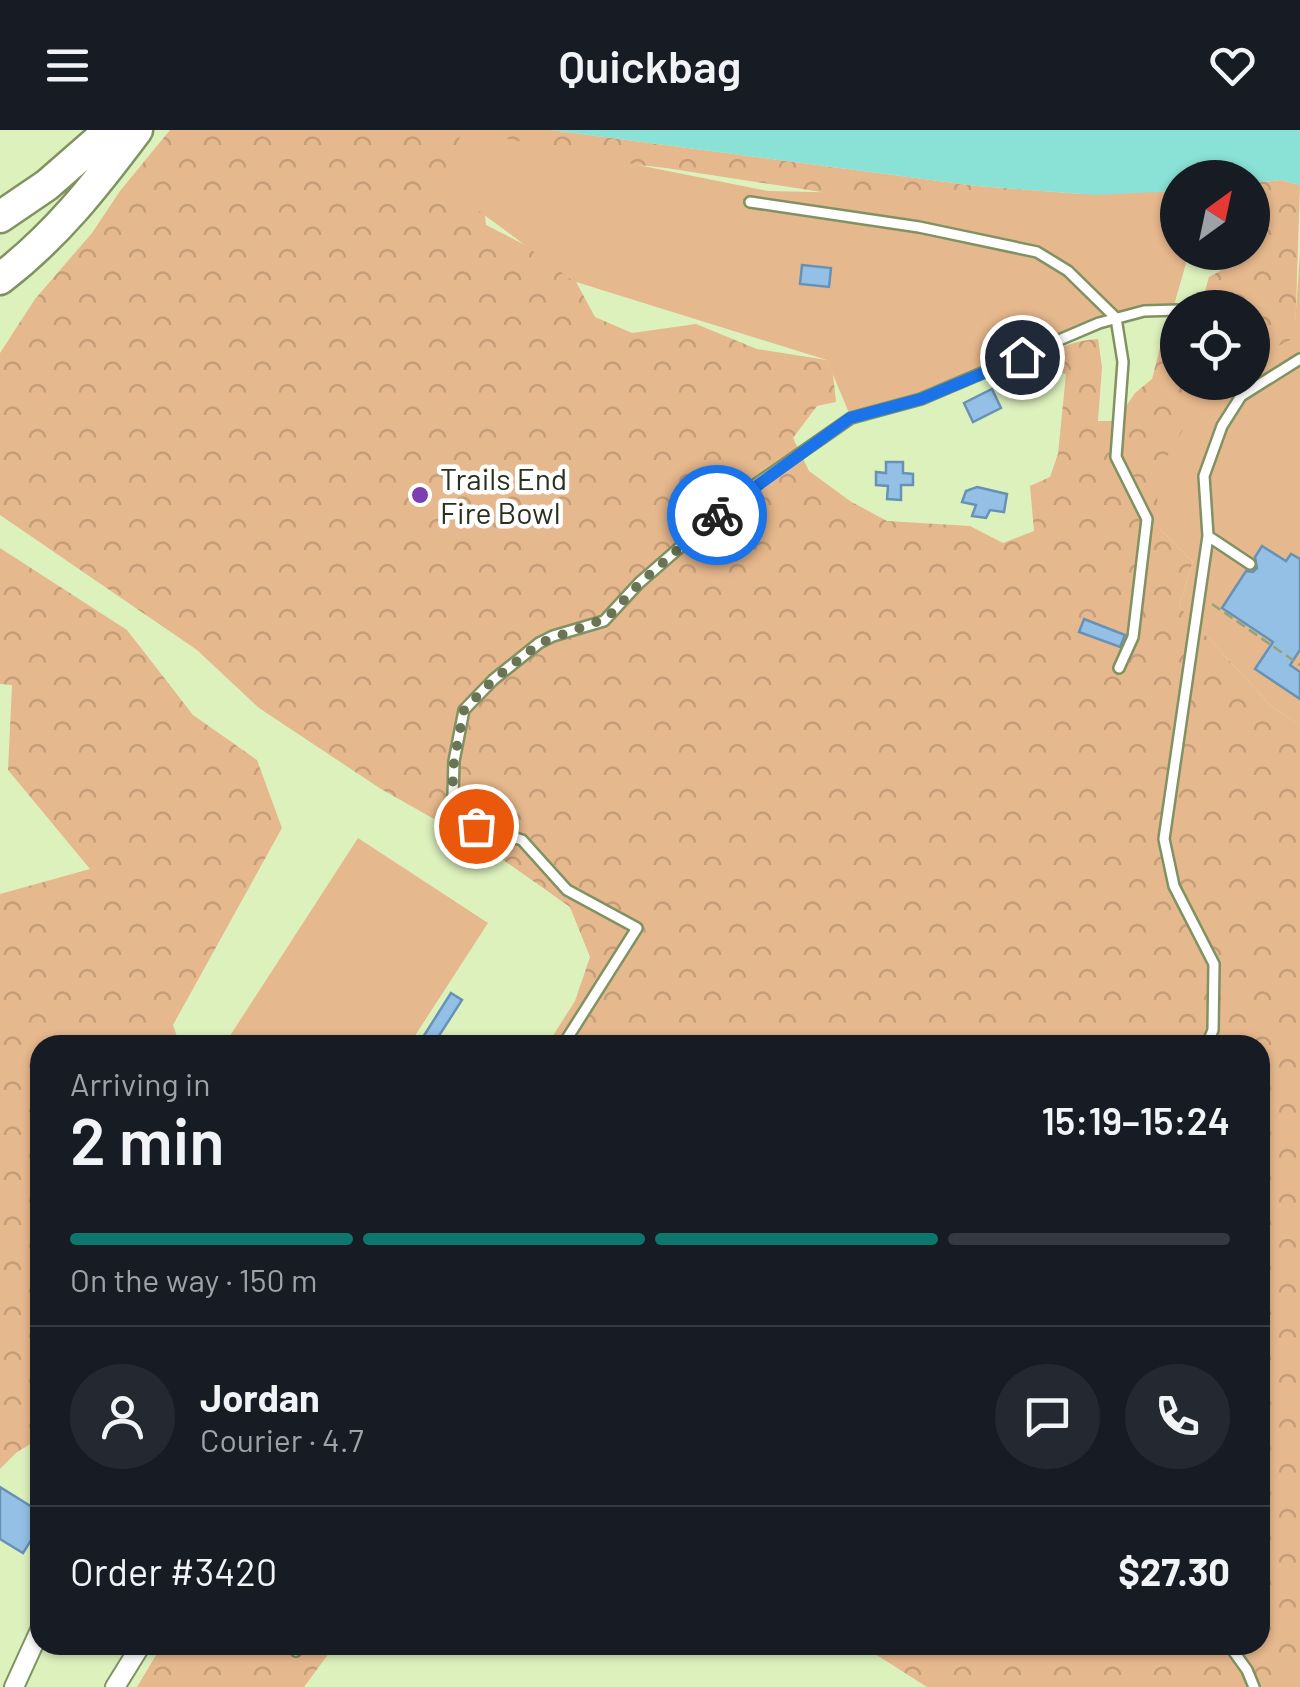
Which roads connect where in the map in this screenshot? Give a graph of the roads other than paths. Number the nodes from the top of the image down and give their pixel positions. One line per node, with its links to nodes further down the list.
1 (110, 130): 4 (highway)
2 (138, 130): 5 (highway)
3 (750, 202): 7 (lane)
4 (0, 218)
5 (0, 278)
6 (1160, 311): 7 (lane)
7 (1116, 318): 13 (lane); 14 (lane)
8 (1300, 359): 9 (lane)
9 (1270, 372)
10 (1239, 400): 11 (lane)
11 (1208, 536): 12 (lane); 15 (lane)
12 (1250, 564)
13 (1118, 668)
14 (570, 1035)
15 (1211, 1035)
16 (30, 1652): 19 (street)
17 (135, 1655): 20 (street)
18 (1236, 1655): 21 (lane)
19 (14, 1687)
20 (115, 1687)
21 (1254, 1687)

